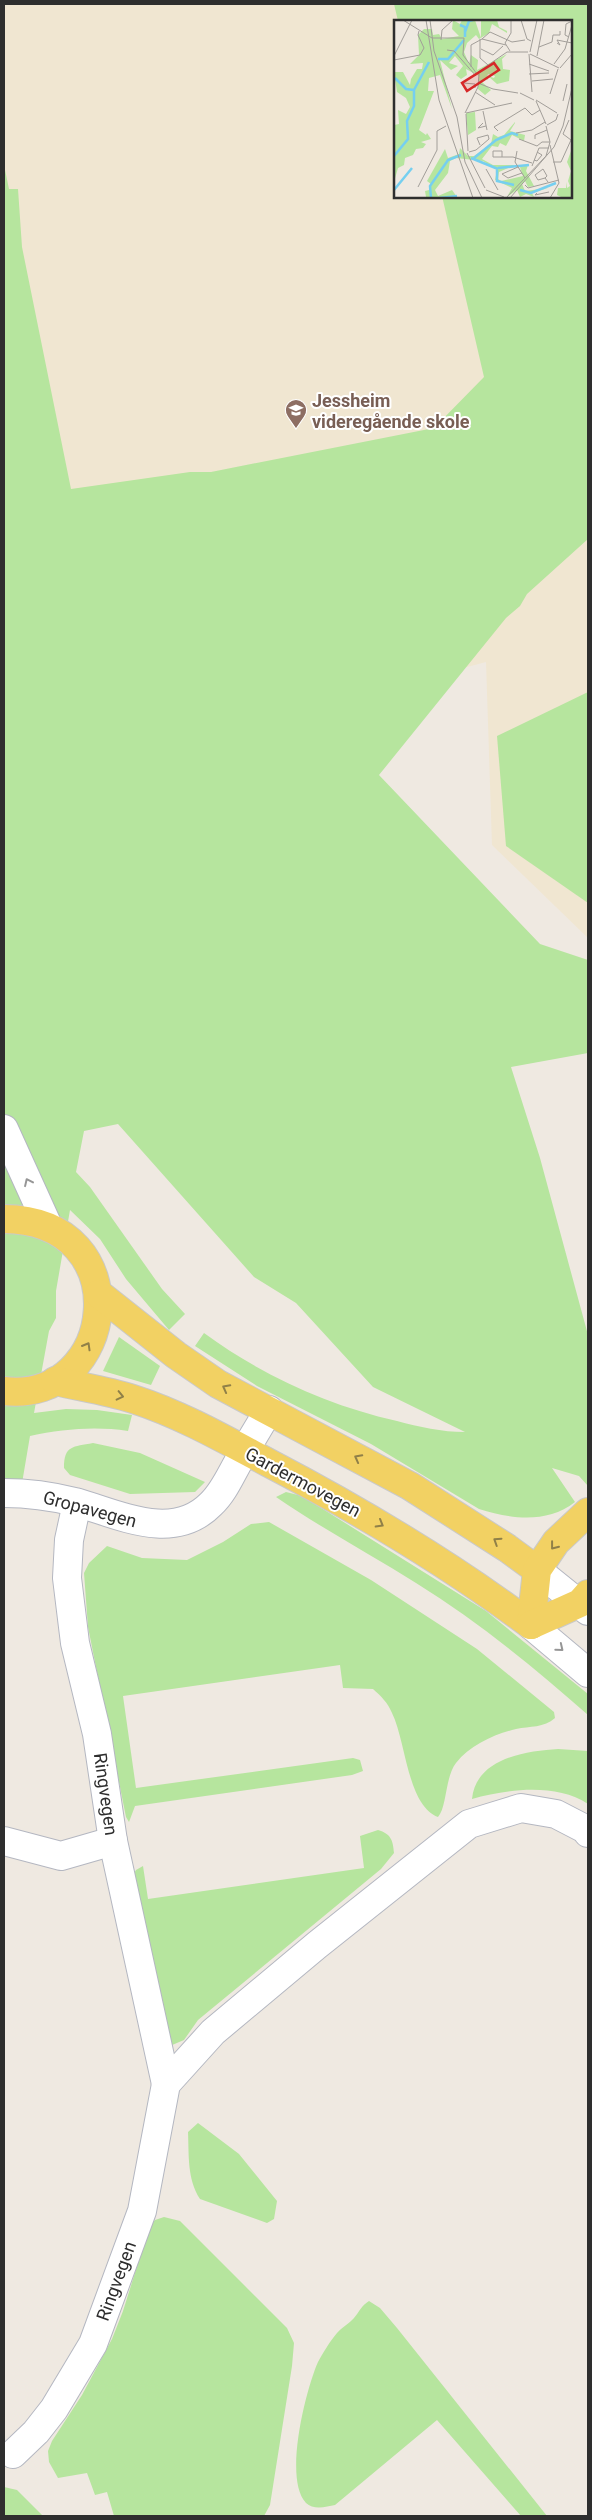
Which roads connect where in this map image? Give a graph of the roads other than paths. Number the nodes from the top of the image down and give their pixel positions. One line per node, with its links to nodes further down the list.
1 (4, 1129): 3 (street, one-way to 1)
2 (4, 1219): 3 (main road)
3 (48, 1226): 4 (main road)
4 (99, 1294): 5 (main road, one-way to 4); 7 (main road, one-way to 4)
5 (55, 1381): 6 (main road); 8 (main road, Gardermovegen, one-way to 8)
6 (4, 1391)
7 (269, 1410): 8 (street, Gropavegen); 12 (main road, one-way to 7)
8 (245, 1450): 10 (street, Gropavegen); 14 (main road, Gardermovegen, one-way to 14)
9 (4, 1493): 10 (street, Gropavegen)
10 (76, 1502): 18 (street, Ringvegen)
11 (588, 1512): 12 (main road, one-way to 12)
12 (537, 1570): 13 (street); 14 (main road)
13 (585, 1603): 14 (main road)
14 (531, 1625): 15 (street, one-way to 15)
15 (588, 1673)
16 (588, 1833): 19 (street)
17 (4, 1841): 18 (street)
18 (113, 1841): 19 (street, Ringvegen)
19 (166, 2084): 20 (street, Ringvegen)
20 (13, 2454)

